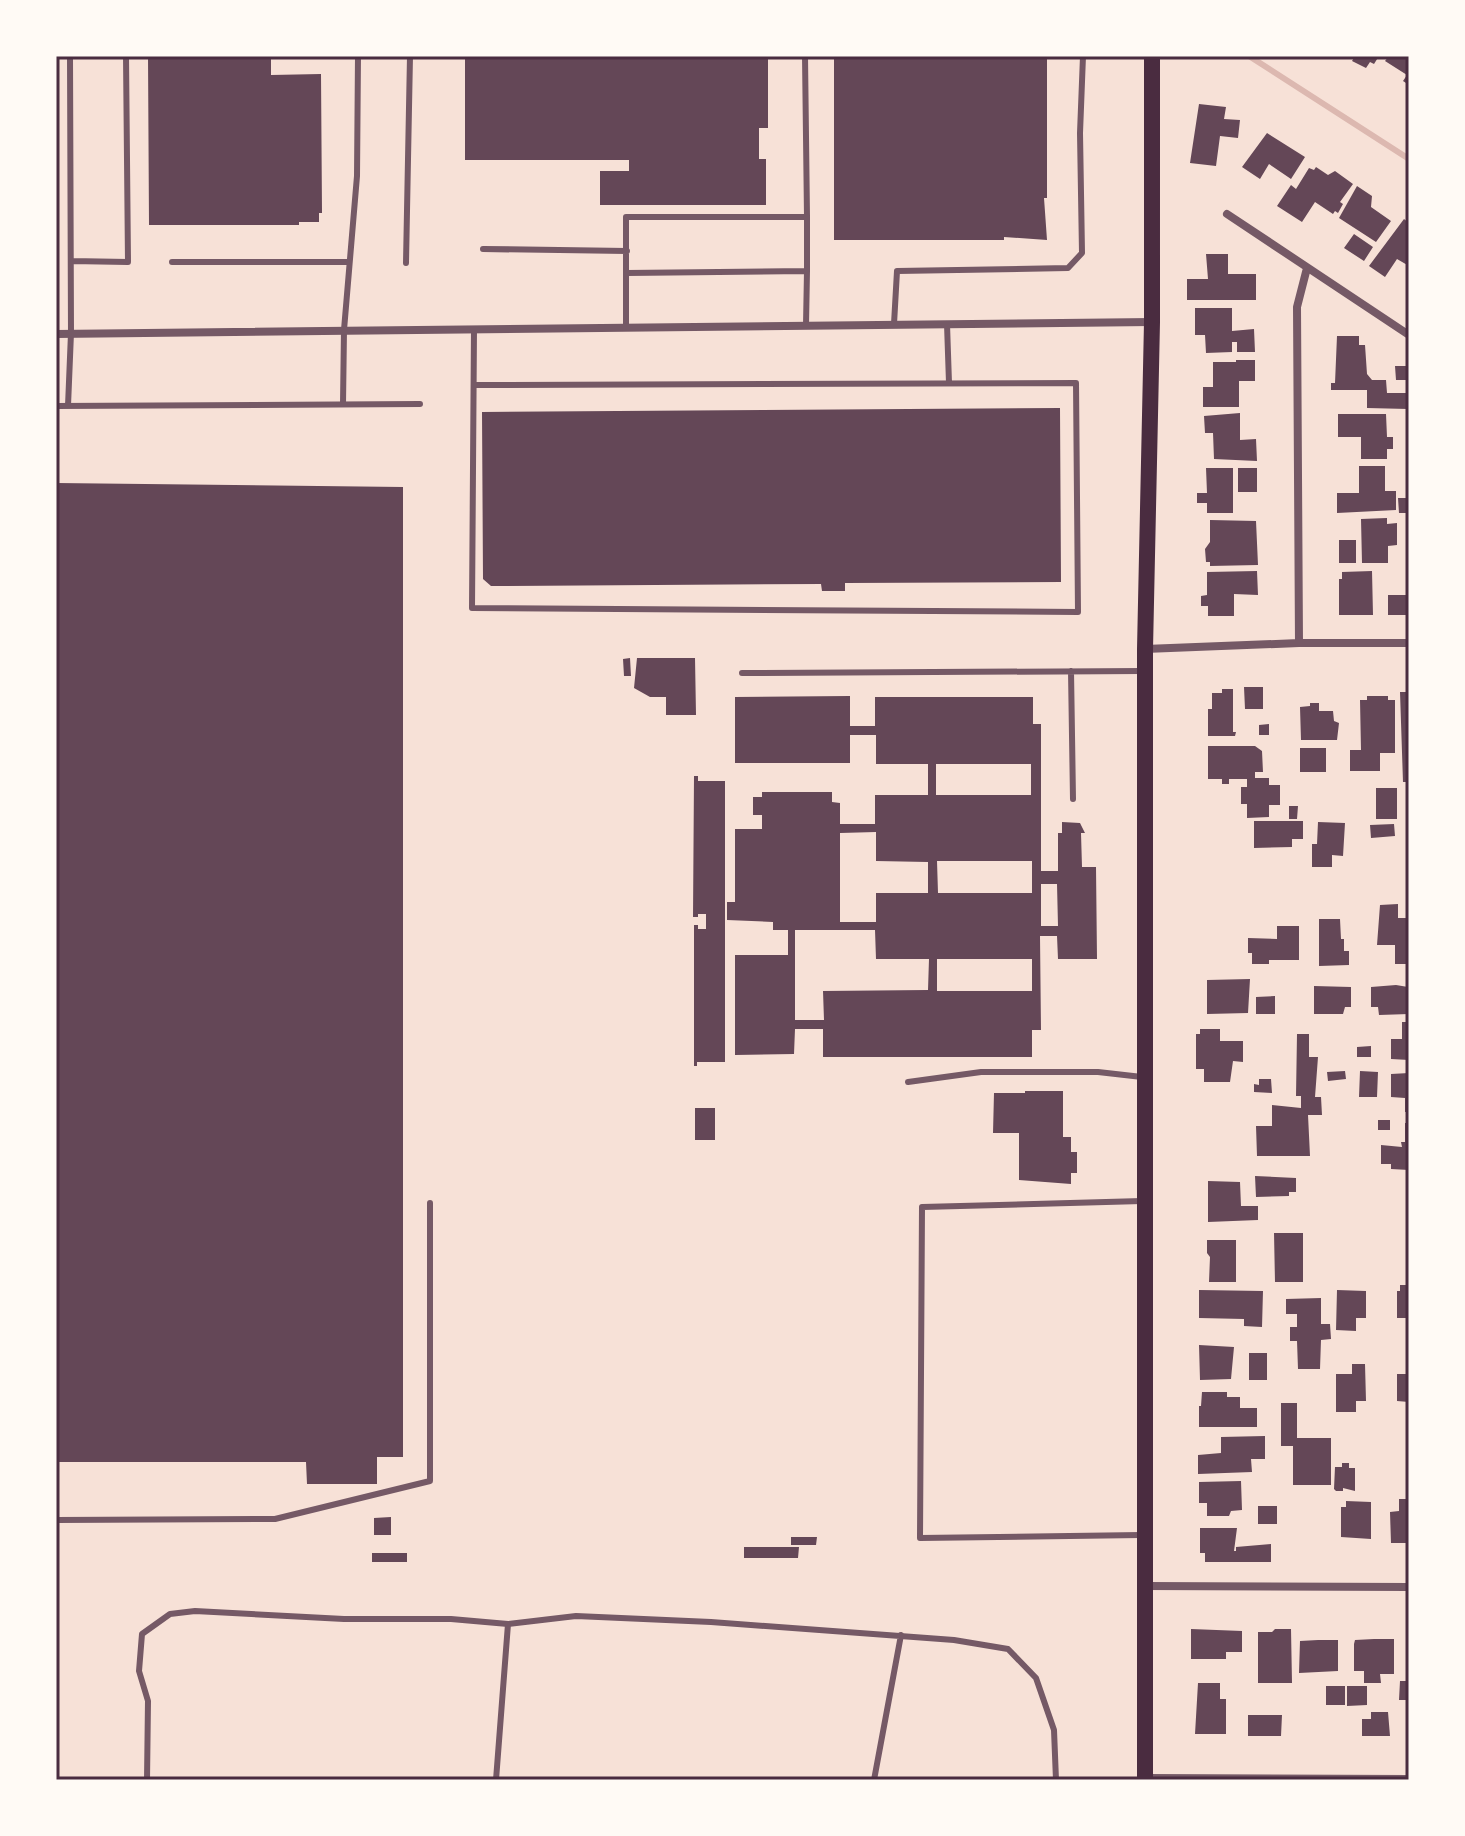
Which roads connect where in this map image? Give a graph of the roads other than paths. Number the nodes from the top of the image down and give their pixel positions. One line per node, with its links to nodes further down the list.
1 (70, 56): 12 (lane)
2 (126, 56): 12 (lane)
3 (358, 56): 14 (lane)
4 (410, 56): 15 (lane)
5 (805, 56): 9 (lane)
6 (1083, 56): 20 (lane)
7 (1151, 57): 19 (main road)
8 (1227, 214): 16 (street)
9 (807, 217): 11 (lane); 17 (lane)
10 (483, 249): 11 (lane)
11 (627, 251): 18 (lane)
12 (71, 261): 26 (lane)
13 (172, 262): 14 (lane)
14 (349, 262): 25 (lane)
15 (406, 263)
16 (1307, 268): 28 (street); 35 (street)
17 (807, 271): 18 (lane); 22 (lane)
18 (627, 273): 23 (lane)
19 (1152, 322): 21 (street); 37 (main road)
20 (894, 324): 21 (street); 22 (street)
21 (947, 324): 29 (lane)
22 (806, 325): 23 (street)
23 (626, 327): 24 (street)
24 (474, 329): 25 (street); 30 (lane)
25 (344, 330): 26 (street); 31 (lane)
26 (71, 333): 27 (street); 34 (lane)
27 (56, 334)
28 (1409, 335)
29 (949, 383): 30 (lane); 30 (lane)
30 (474, 385)
31 (343, 404): 32 (lane); 34 (lane)
32 (420, 404)
33 (56, 406): 34 (lane)
34 (68, 406)
35 (1299, 643): 36 (street); 37 (street)
36 (1409, 643)
37 (1145, 649): 39 (main road)
38 (1071, 671): 39 (lane); 40 (lane); 41 (lane)
39 (1145, 671): 42 (main road)
40 (742, 673)
41 (1073, 799)
42 (1145, 1078): 43 (lane); 44 (main road)
43 (908, 1082)
44 (1145, 1201): 47 (main road); 47 (lane)
45 (430, 1203): 46 (lane)
46 (56, 1520)
47 (1145, 1535): 48 (main road)
48 (1145, 1586): 49 (street); 53 (main road)
49 (1409, 1587)
50 (508, 1624): 51 (lane); 55 (lane); 56 (lane)
51 (901, 1635): 57 (lane); 58 (lane)
52 (1409, 1778): 54 (lane)
53 (1145, 1779): 54 (lane)
54 (1190, 1779)
55 (147, 1780)
56 (496, 1780)
57 (874, 1780)
58 (1056, 1780)

